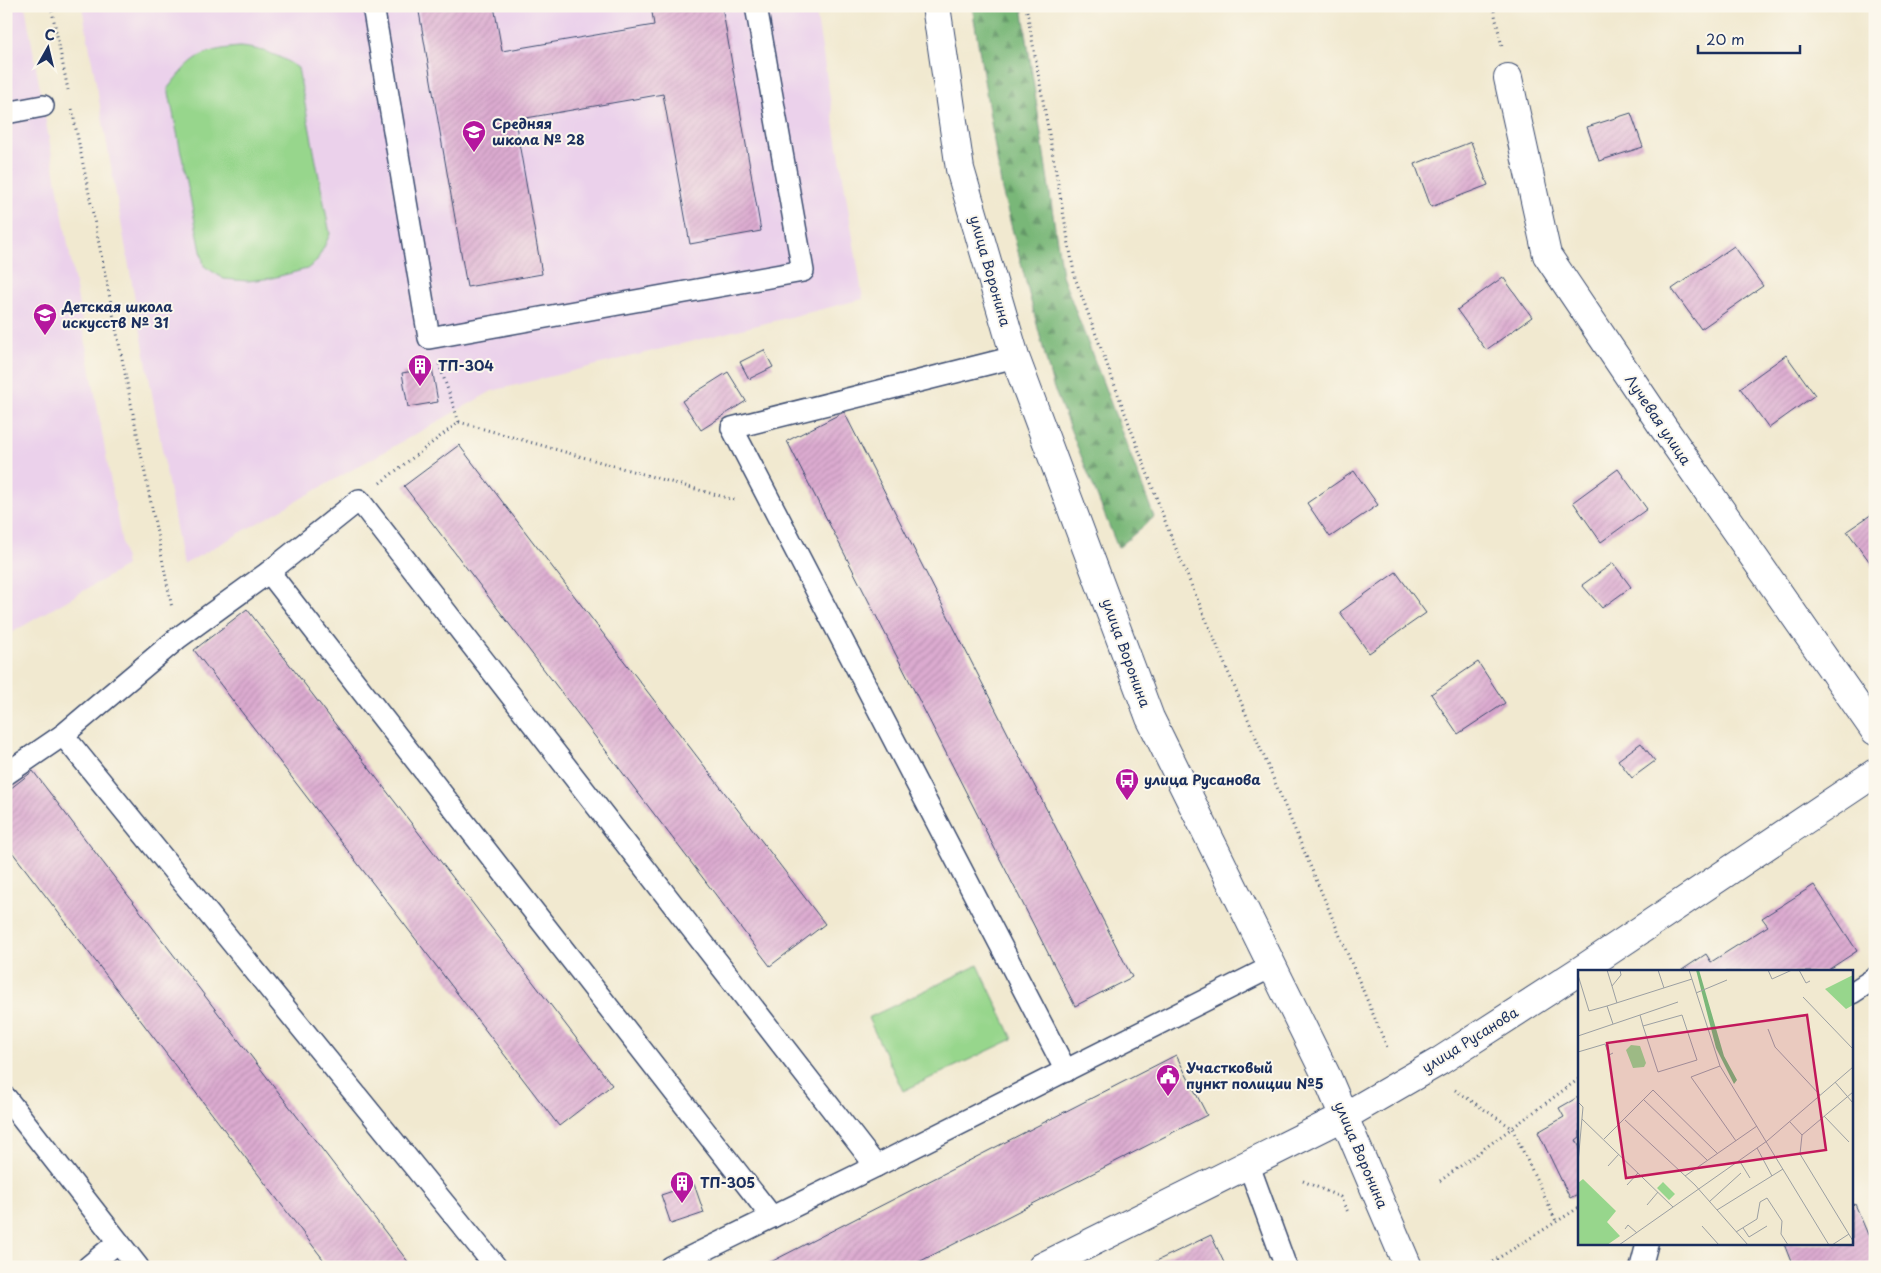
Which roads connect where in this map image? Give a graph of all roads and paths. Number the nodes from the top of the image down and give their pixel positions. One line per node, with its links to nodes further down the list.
1 (51, 6): 8 (path)
2 (373, 6): 14 (lane)
3 (756, 6): 14 (lane)
4 (936, 6): 15 (street, улица Воронина)
5 (1026, 6): 30 (path)
6 (1493, 6): 7 (path)
7 (1508, 78): 21 (street, Лучевая улица)
8 (68, 91)
9 (70, 100): 20 (path)
10 (43, 106): 11 (lane)
11 (6, 113)
12 (15, 258): 13 (path)
13 (6, 259)
14 (429, 338): 16 (path)
15 (1015, 357): 18 (lane); 25 (street, улица Воронина)
16 (459, 422): 17 (path); 18 (path)
17 (359, 500): 19 (lane); 38 (lane)
18 (776, 512): 31 (lane)
19 (269, 572): 20 (lane); 42 (lane)
20 (178, 638): 22 (lane)
21 (1875, 731)
22 (63, 735): 24 (lane); 50 (lane)
23 (1875, 773): 26 (street, улица Русанова)
24 (6, 774)
25 (1273, 966): 31 (lane); 35 (street, улица Воронина)
26 (1589, 969)
27 (1578, 976): 35 (street, улица Русанова)
28 (1875, 978): 29 (lane)
29 (1854, 992)
30 (1387, 1047)
31 (1066, 1071): 38 (lane)
32 (1578, 1079): 36 (path)
33 (1455, 1090): 36 (path)
34 (6, 1098): 45 (lane)
35 (1345, 1116): 37 (street, улица Русанова); 54 (street, улица Воронина)
36 (1512, 1128): 40 (path); 43 (path)
37 (1248, 1163): 47 (street, улица Русанова); 53 (lane)
38 (876, 1166): 42 (lane)
39 (1303, 1181): 44 (path)
40 (1440, 1181)
41 (1578, 1208): 43 (path)
42 (772, 1217): 51 (lane)
43 (1556, 1221): 55 (path)
44 (1352, 1222)
45 (118, 1242): 48 (lane); 49 (lane)
46 (1646, 1246): 56 (lane)
47 (1071, 1260): 52 (street, улица Русанова)
48 (88, 1267)
49 (138, 1267)
50 (496, 1267)
51 (670, 1267)
52 (1042, 1267)
53 (1286, 1267)
54 (1408, 1267)
55 (1484, 1267)
56 (1641, 1267)

